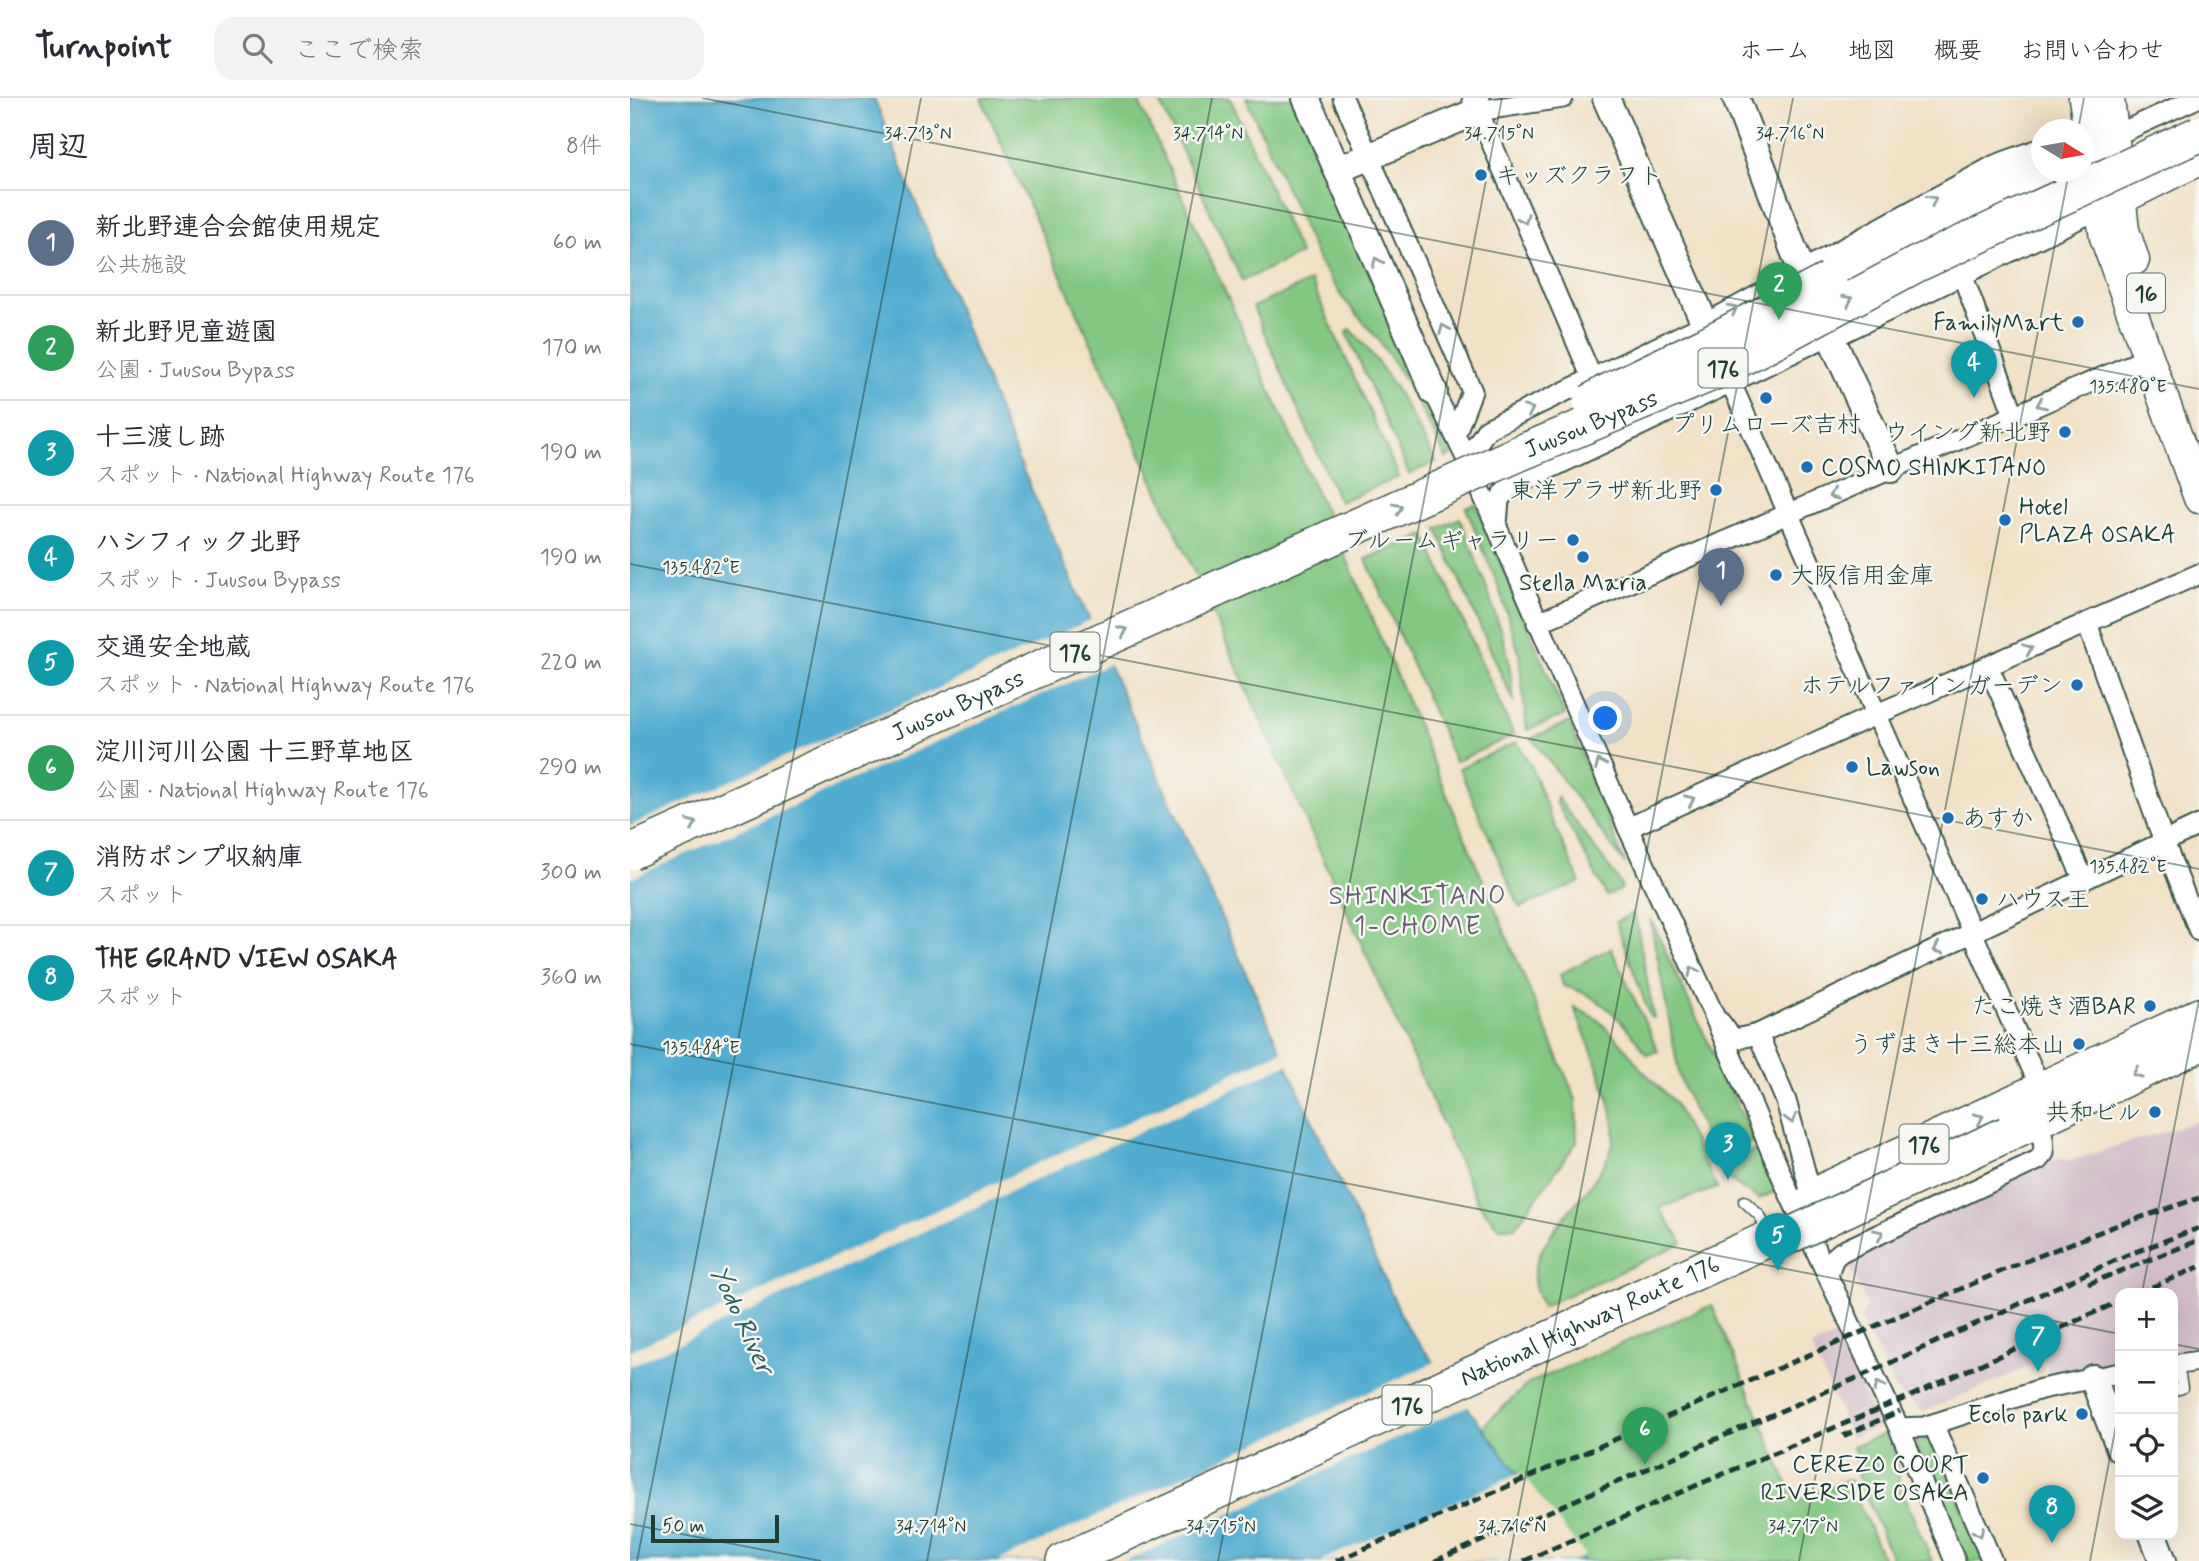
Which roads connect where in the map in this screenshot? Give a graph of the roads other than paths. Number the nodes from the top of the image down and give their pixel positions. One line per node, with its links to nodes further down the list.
1 (1306, 98): 20 (street)
2 (1343, 98): 17 (street)
3 (1563, 98): 9 (street)
4 (1606, 98): 28 (street)
5 (1736, 98): 27 (street)
6 (2084, 98): 11 (main road)
7 (2109, 98): 13 (main road)
8 (2197, 98): 14 (street)
9 (1477, 105): 17 (street); 31 (street, one-way to 31)
10 (2199, 115): 15 (highway, 176)
11 (2086, 119)
12 (2199, 134): 25 (highway, Juusou Bypass / 176, bridge)
13 (2094, 139)
14 (2094, 150)
15 (2094, 151)
16 (2031, 152): 27 (street, one-way to 16)
17 (1368, 157): 20 (street); 35 (street, one-way to 17)
18 (2199, 157): 24 (highway)
19 (2094, 164): 24 (main road, 16)
20 (1337, 170): 33 (street, one-way to 20)
21 (2031, 172): 27 (highway, 176)
22 (2199, 175): 24 (street)
23 (2043, 182): 25 (highway, 176, bridge)
24 (2110, 201): 26 (street); 30 (main road, 16); 37 (main road, 16)
25 (1917, 264): 38 (highway, Juusou Bypass / 176, one-way to 25, bridge)
26 (1961, 271): 29 (street); 34 (street)
27 (1816, 276): 28 (street, one-way to 27); 38 (highway, 176, bridge)
28 (1704, 324): 31 (street); 32 (street)
29 (1830, 335): 32 (street); 39 (street)
30 (2149, 357): 34 (street, one-way to 34); 41 (main road, 16)
31 (1592, 379): 36 (street); 40 (street, one-way to 31)
32 (1731, 383): 36 (street); 42 (street)
33 (1434, 392): 35 (street)
34 (2014, 415): 39 (street)
35 (1455, 435): 40 (street)
36 (1617, 437): 43 (street)
37 (2199, 445)
38 (1520, 453): 52 (highway, Juusou Bypass / 176, one-way to 38, bridge)
39 (1891, 469): 42 (street, one-way to 42)
40 (1472, 470): 43 (street)
41 (2198, 494)
42 (1788, 514): 45 (street); 48 (street)
43 (1497, 529): 45 (street)
44 (2199, 575): 46 (street)
45 (1537, 623): 50 (street, one-way to 45)
46 (2087, 623): 47 (street, one-way to 46); 51 (street)
47 (1988, 666): 48 (street); 53 (street)
48 (1875, 715): 50 (street, one-way to 48); 55 (street)
49 (2199, 825): 51 (street)
50 (1628, 828): 56 (street, one-way to 50)
51 (2164, 842): 53 (street); 54 (street)
52 (630, 852)
53 (2084, 880): 55 (street)
54 (2199, 931)
55 (1971, 933): 58 (street, one-way to 58); 61 (street)
56 (1713, 1013): 58 (street); 63 (street)
57 (2199, 1016): 61 (highway, National Highway Route 176 / 176)
58 (1758, 1034): 60 (street)
59 (2199, 1044): 62 (highway, National Highway Route 176 / 176, one-way to 62)
60 (1767, 1055): 63 (street); 64 (street, one-way to 64)
61 (2041, 1089): 64 (highway, National Highway Route 176 / 176, one-way to 61)
62 (2014, 1131): 66 (highway, National Highway Route 176 / 176, bridge); 67 (street, one-way to 62)
63 (1766, 1139): 67 (street)
64 (1819, 1197): 66 (highway, National Highway Route 176 / 176)
65 (1744, 1200): 66 (lane)
66 (1769, 1237): 78 (highway, National Highway Route 176 / 176)
67 (1828, 1274): 76 (street, one-way to 67)
68 (2199, 1361): 69 (street)
69 (2178, 1365)
70 (2178, 1373): 73 (lane)
71 (2115, 1375): 72 (street)
72 (2093, 1378): 74 (street); 75 (street)
73 (2178, 1389)
74 (2114, 1412)
75 (1933, 1424): 76 (street); 80 (street, one-way to 80)
76 (1899, 1428): 79 (street)
77 (2155, 1540): 81 (street)
78 (1064, 1561)
79 (1955, 1561)
80 (1992, 1561)
81 (2163, 1561)

